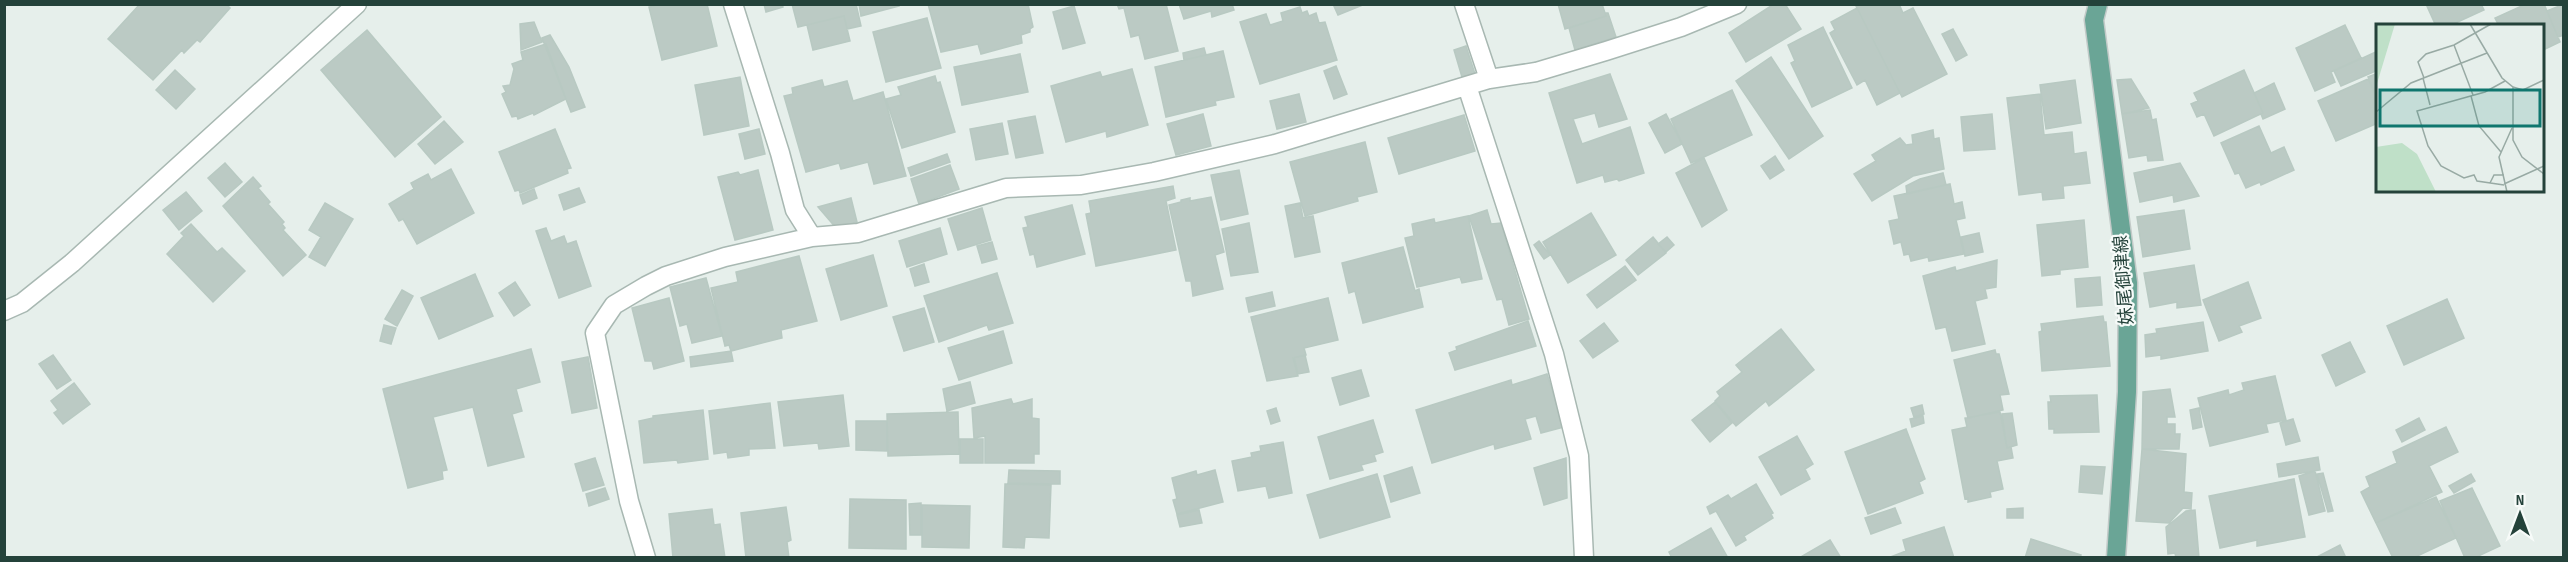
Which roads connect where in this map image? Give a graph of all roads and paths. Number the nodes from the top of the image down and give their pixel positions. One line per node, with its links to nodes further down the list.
1 (357, 4): 9 (street)
2 (733, 4): 8 (street)
3 (1464, 4): 6 (street)
4 (1737, 4): 6 (street)
5 (2098, 4): 12 (main road, 妹尾御津線)
6 (1489, 79): 7 (street)
7 (1467, 86): 8 (street); 11 (street)
8 (812, 237): 10 (street)
9 (4, 311)
10 (646, 558)
11 (1584, 558)
12 (2116, 558)

